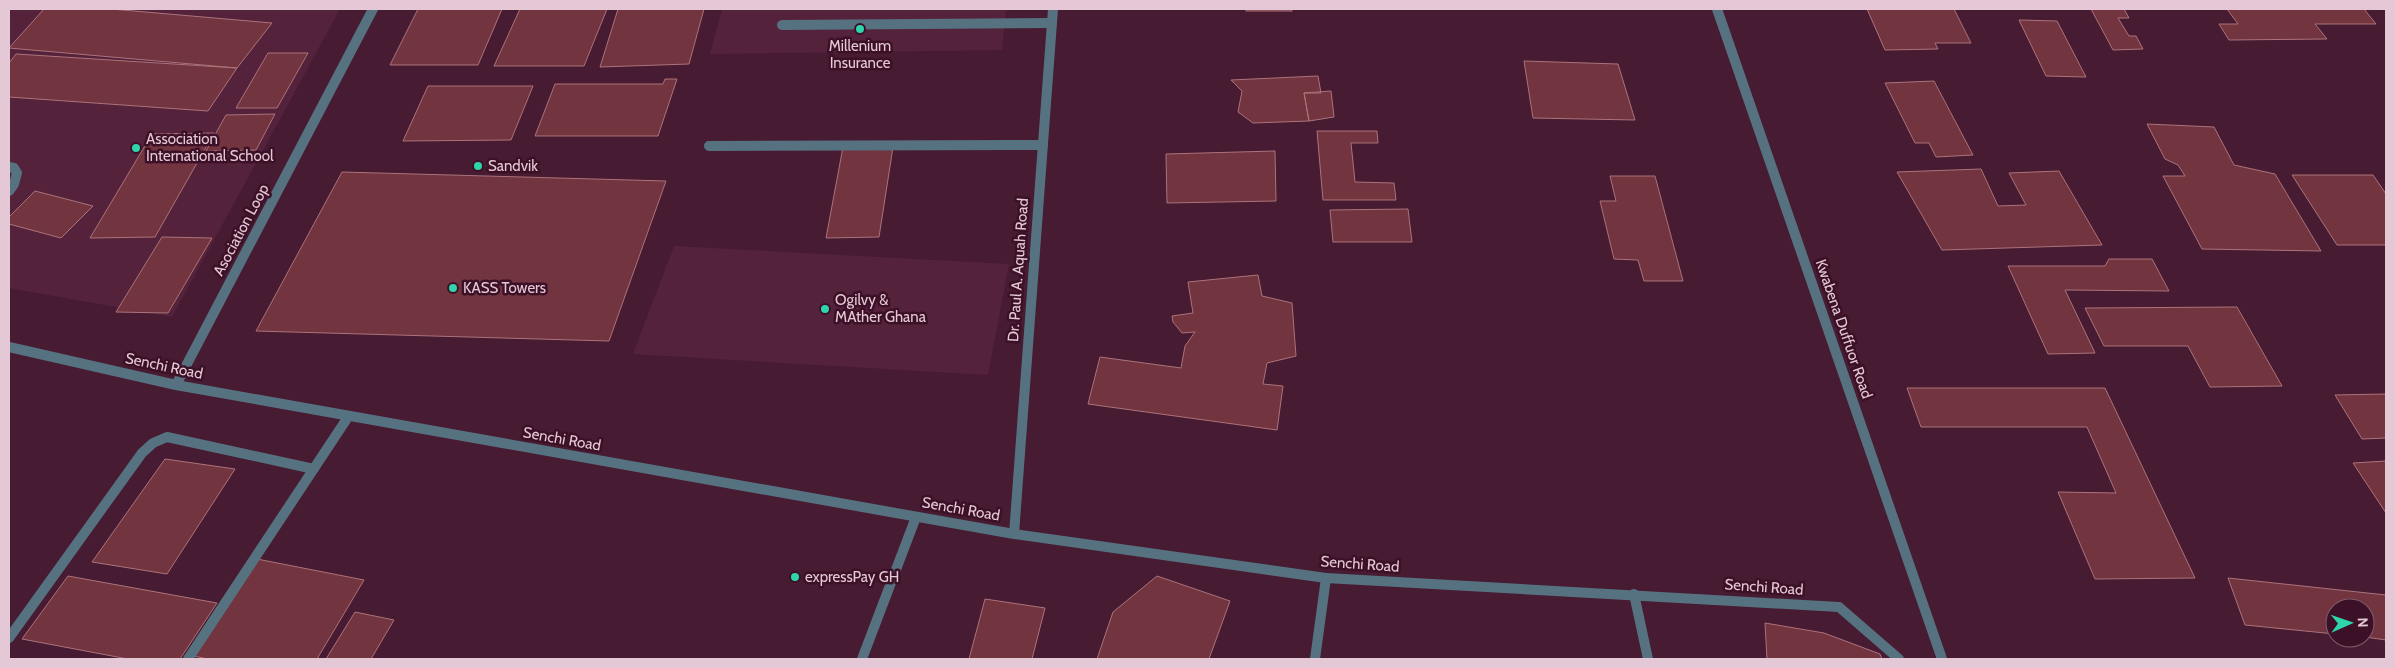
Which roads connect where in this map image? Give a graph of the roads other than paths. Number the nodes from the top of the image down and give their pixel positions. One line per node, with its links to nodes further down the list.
1 (373, 9): 11 (street, Asociation Loop)
2 (1053, 9): 4 (street, Dr. Paul A. Aquah Road)
3 (1716, 9): 24 (street, Kwabena Duffuor Road)
4 (1052, 24): 5 (street); 6 (street, Dr. Paul A. Aquah Road)
5 (782, 25)
6 (1043, 145): 7 (street); 15 (street, Dr. Paul A. Aquah Road)
7 (709, 146)
8 (9, 167): 9 (street)
9 (9, 191)
10 (9, 347): 11 (street, Senchi Road)
11 (176, 385): 12 (street, Senchi Road)
12 (348, 417): 13 (street); 14 (street, Senchi Road)
13 (314, 469): 18 (street); 19 (street)
14 (916, 516): 15 (street, Senchi Road); 20 (street)
15 (1014, 534): 16 (street, Senchi Road)
16 (1326, 578): 17 (street, Senchi Road); 21 (street)
17 (1634, 594): 22 (street); 23 (street, Senchi Road)
18 (9, 638)
19 (188, 659)
20 (862, 659)
21 (1315, 659)
22 (1648, 659)
23 (1899, 659)
24 (1942, 659)

